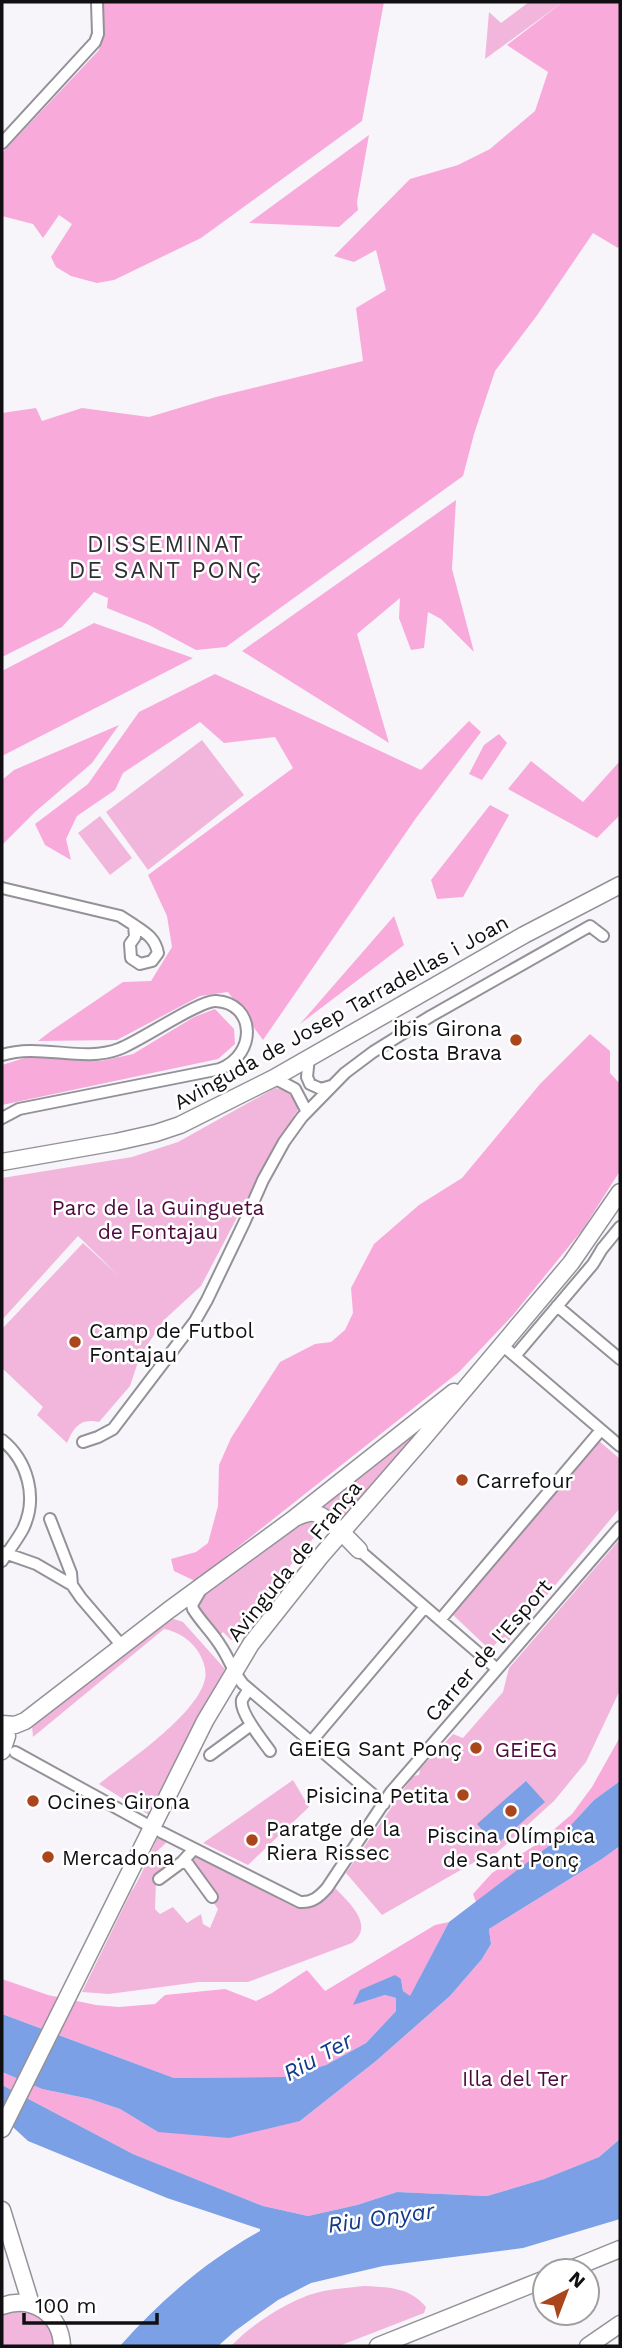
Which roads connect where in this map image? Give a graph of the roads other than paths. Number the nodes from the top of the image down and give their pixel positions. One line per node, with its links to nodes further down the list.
1 (97, 2): 2 (street)
2 (2, 143)
3 (616, 885): 8 (main road, Avinguda de Josep Tarradellas i Joan)
4 (2, 888): 5 (street)
5 (134, 925)
6 (603, 936): 12 (street)
7 (2, 1055): 16 (street)
8 (309, 1057): 9 (main road, Avinguda de Josep Tarradellas i Joan); 11 (street)
9 (290, 1068): 10 (main road, Avinguda de Josep Tarradellas i Joan); 11 (street); 13 (street)
10 (274, 1078): 13 (street); 17 (main road, Avinguda de Josep Tarradellas i Joan)
11 (310, 1084): 12 (street); 14 (street)
12 (333, 1085): 14 (street)
13 (295, 1089): 14 (street); 15 (street)
14 (316, 1103): 15 (street)
15 (307, 1112): 27 (street)
16 (2, 1118)
17 (2, 1162)
18 (620, 1192): 21 (main road, Avinguda de França)
19 (620, 1227): 20 (street)
20 (558, 1306): 22 (street); 23 (street)
21 (502, 1345): 22 (street); 24 (main road, Avinguda de França)
22 (515, 1356): 25 (street)
23 (620, 1360)
24 (480, 1370): 31 (main road, Avinguda de França); 33 (main road, Avinguda de França)
25 (601, 1430): 28 (street); 40 (street)
26 (2, 1440): 35 (street)
27 (83, 1442)
28 (619, 1442)
29 (323, 1518): 31 (main road); 33 (main road); 36 (main road)
30 (50, 1519): 37 (street)
31 (292, 1520): 38 (main road, Avinguda de França)
32 (620, 1527): 44 (street, Carrer de l'Esport)
33 (342, 1533): 34 (main road); 36 (main road, Avinguda de França)
34 (359, 1550): 36 (main road); 39 (street)
35 (3, 1555): 37 (street)
36 (320, 1557): 41 (main road, Avinguda de França)
37 (72, 1584): 42 (street)
38 (205, 1584): 42 (main road, Avinguda de França); 43 (street)
39 (425, 1607): 40 (street); 49 (street)
40 (440, 1620): 44 (street)
41 (251, 1644): 43 (street); 45 (main road, Avinguda de França)
42 (123, 1647): 48 (main road, Avinguda de França)
43 (221, 1647): 45 (street)
44 (497, 1669): 52 (street, Carrer de l'Esport)
45 (234, 1673): 46 (street); 59 (main road, Avinguda de França)
46 (248, 1690): 47 (street); 49 (street)
47 (251, 1725): 50 (street); 51 (street)
48 (5, 1741): 53 (street)
49 (310, 1743): 52 (street)
50 (270, 1751)
51 (210, 1755)
52 (384, 1804): 55 (street, Carrer de l'Esport)
53 (144, 1823)
54 (161, 1832): 55 (street, Carrer de l'Esport)
55 (194, 1849): 56 (street)
56 (182, 1861): 57 (street); 58 (street)
57 (159, 1879)
58 (212, 1897)
59 (2, 2129)
60 (2, 2210): 64 (main road)
61 (620, 2249): 62 (main road)
62 (600, 2257)
63 (531, 2285): 68 (main road)
64 (32, 2304): 65 (main road); 67 (main road)
65 (2, 2306)
66 (620, 2324): 69 (main road)
67 (63, 2345)
68 (387, 2345)
69 (587, 2346)

